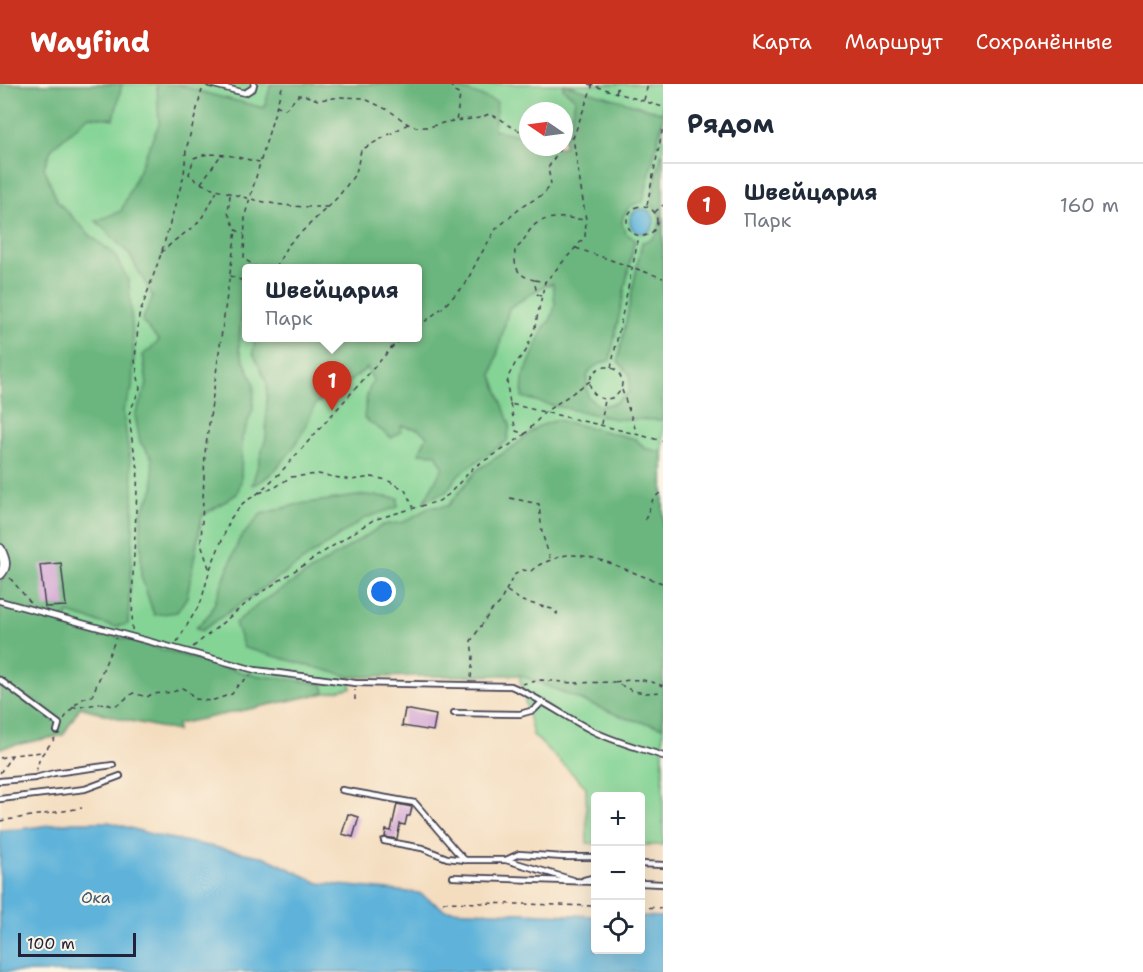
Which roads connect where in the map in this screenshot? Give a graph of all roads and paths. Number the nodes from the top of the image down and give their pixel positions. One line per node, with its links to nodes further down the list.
1 (210, 84): 2 (lane)
2 (254, 84)
3 (283, 84): 12 (path)
4 (450, 84): 14 (path)
5 (588, 84): 8 (path)
6 (619, 84): 10 (path)
7 (648, 84): 11 (path)
8 (593, 85): 10 (path); 18 (path)
9 (202, 90): 35 (path)
10 (616, 93): 11 (path)
11 (644, 101): 13 (path)
12 (276, 105): 15 (path); 21 (path)
13 (663, 107)
14 (456, 122): 15 (path); 17 (path)
15 (408, 124): 28 (path)
16 (663, 127): 27 (path)
17 (519, 131)
18 (573, 138): 30 (path)
19 (221, 154): 21 (path); 22 (path); 22 (path)
20 (555, 156): 45 (path)
21 (260, 162): 25 (path)
22 (201, 184): 23 (path)
23 (218, 189): 24 (path); 35 (path)
24 (230, 193): 25 (path); 31 (path)
25 (250, 200): 28 (path); 32 (path)
26 (663, 205): 29 (path)
27 (647, 206): 29 (path); 33 (path)
28 (328, 207): 37 (path)
29 (655, 212): 33 (path)
30 (586, 220): 34 (path); 42 (path)
31 (236, 230): 32 (path); 39 (path)
32 (245, 234): 36 (path)
33 (639, 236): 38 (path)
34 (576, 248): 38 (path); 43 (path)
35 (161, 254): 72 (path)
36 (252, 264)
37 (278, 264)
38 (633, 268): 40 (path); 47 (path)
39 (230, 276): 41 (path); 64 (path)
40 (663, 278)
41 (242, 280)
42 (534, 280): 43 (path); 44 (path)
43 (544, 282): 44 (path)
44 (542, 297): 51 (path)
45 (422, 323)
46 (398, 342): 58 (path)
47 (611, 368): 48 (path); 49 (path)
48 (590, 381): 50 (path); 52 (path)
49 (622, 389): 50 (path); 55 (path)
50 (605, 400): 53 (path)
51 (510, 404): 52 (path); 54 (path)
52 (546, 412): 53 (path); 54 (path)
53 (600, 425): 55 (path)
54 (525, 434): 60 (path)
55 (638, 435): 56 (path)
56 (663, 441)
57 (663, 490): 61 (path)
58 (257, 494): 60 (path); 64 (path)
59 (510, 498): 63 (path)
60 (414, 508): 74 (path)
61 (645, 520)
62 (0, 549): 65 (street)
63 (551, 560): 66 (path); 67 (path)
64 (210, 569): 73 (path)
65 (2, 572): 70 (path)
66 (663, 583)
67 (506, 591): 69 (path); 78 (path)
68 (0, 601): 70 (lane)
69 (558, 608)
70 (39, 611): 71 (lane)
71 (118, 633): 72 (lane); 85 (path)
72 (132, 637): 73 (lane)
73 (173, 648): 74 (lane)
74 (188, 652): 75 (lane)
75 (255, 670): 78 (lane); 85 (path)
76 (0, 680): 87 (lane)
77 (614, 682): 79 (path); 80 (path); 82 (path)
78 (471, 685): 79 (lane)
79 (512, 686): 84 (lane)
80 (663, 686)
81 (356, 688): 83 (path)
82 (663, 692)
83 (355, 700)
84 (542, 702): 86 (lane); 91 (lane)
85 (72, 708): 87 (path)
86 (454, 713)
87 (60, 724): 88 (lane)
88 (57, 731): 89 (path)
89 (43, 752): 90 (path); 96 (path)
90 (12, 755): 92 (path); 94 (path)
91 (663, 756)
92 (0, 758)
93 (113, 765): 96 (lane)
94 (0, 773)
95 (120, 776): 99 (lane)
96 (35, 778): 97 (lane)
97 (0, 781)
98 (342, 790): 104 (lane)
99 (0, 799)
100 (82, 808): 101 (path)
101 (0, 821)
102 (384, 842): 104 (lane)
103 (591, 857): 105 (lane)
104 (465, 860): 105 (lane)
105 (506, 860): 110 (lane)
106 (645, 865): 107 (lane)
107 (663, 865)
108 (453, 877): 110 (lane)
109 (591, 878): 110 (lane)
110 (578, 882): 111 (lane)
111 (591, 882)
112 (645, 883): 113 (lane)
113 (663, 884)
114 (442, 902): 115 (path)
115 (591, 906)
116 (645, 907): 117 (path)
117 (663, 908)

